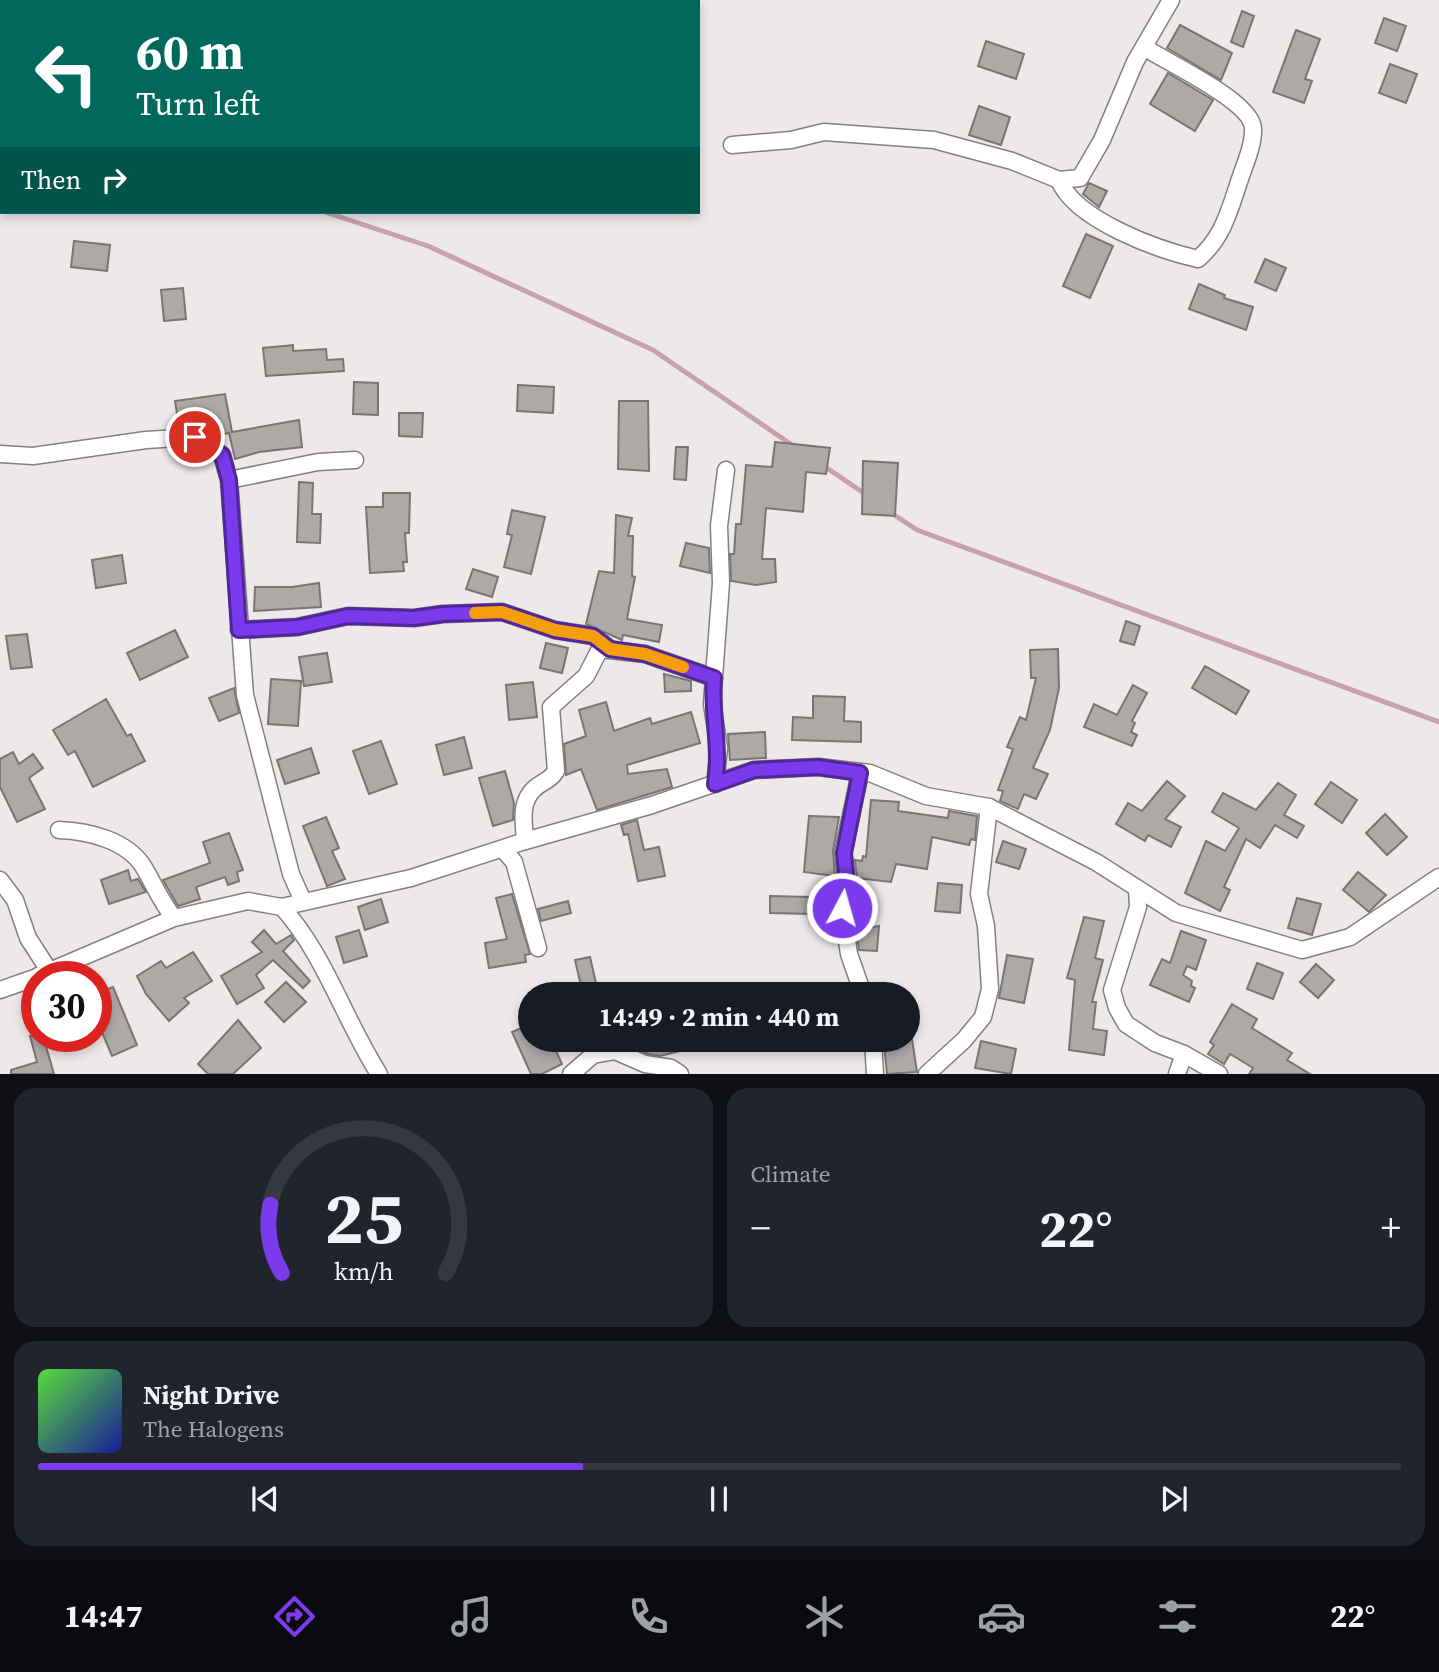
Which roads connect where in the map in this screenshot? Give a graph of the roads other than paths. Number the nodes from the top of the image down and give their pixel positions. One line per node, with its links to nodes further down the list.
1 (1171, 0): 2 (street)
2 (1144, 47): 4 (street); 4 (street)
3 (732, 145): 4 (street)
4 (1059, 180)
5 (0, 454): 8 (street)
6 (355, 460): 8 (street)
7 (726, 470): 11 (street)
8 (229, 480): 9 (street)
9 (239, 630): 10 (street); 21 (street)
10 (610, 649): 11 (street); 16 (street)
11 (714, 678): 13 (street)
12 (860, 773): 13 (street); 14 (street); 28 (street)
13 (715, 784): 16 (street)
14 (989, 807): 20 (street); 36 (street)
15 (59, 830): 23 (street)
16 (525, 841): 17 (street)
17 (503, 849): 21 (street); 24 (street)
18 (1439, 877): 20 (street)
19 (0, 880): 25 (street)
20 (1137, 890): 31 (street)
21 (303, 901): 22 (street)
22 (282, 907): 23 (street); 32 (street)
23 (174, 918): 26 (street)
24 (538, 948)
25 (36, 961)
26 (74, 961)
27 (21, 982): 29 (street)
28 (859, 982)
29 (0, 990)
30 (873, 1052): 35 (street)
31 (1184, 1054): 37 (street); 38 (street)
32 (379, 1073)
33 (571, 1073): 34 (street)
34 (680, 1073)
35 (874, 1073)
36 (927, 1073)
37 (1177, 1073)
38 (1219, 1073)

